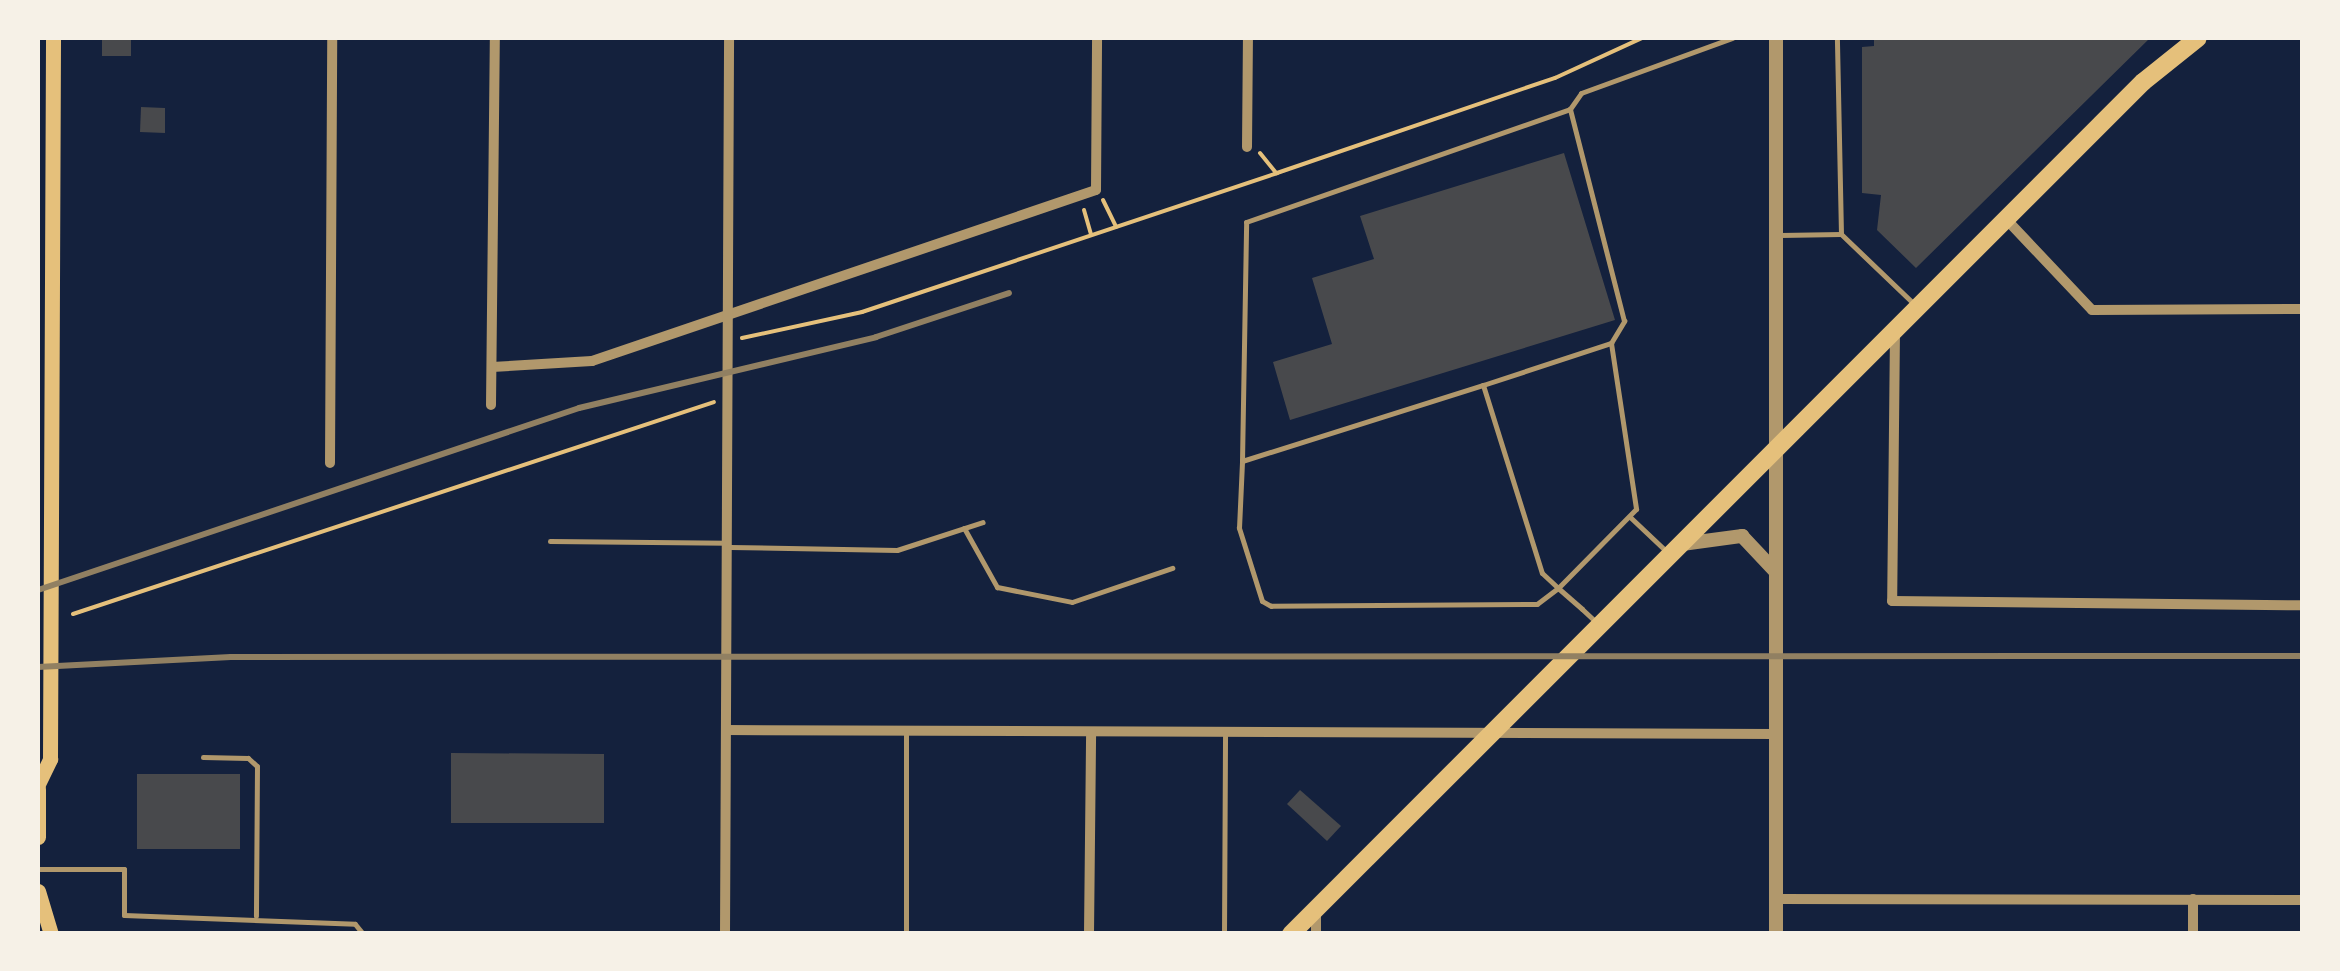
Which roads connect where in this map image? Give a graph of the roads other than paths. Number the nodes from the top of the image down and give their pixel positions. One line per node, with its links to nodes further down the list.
1 (53, 38): 21 (main road)
2 (332, 38): 27 (street)
3 (494, 38): 22 (street)
4 (729, 38): 18 (street)
5 (1097, 38): 18 (street)
6 (1248, 38): 12 (street)
7 (1732, 38): 11 (lane)
8 (1776, 38): 14 (street)
9 (1837, 38): 15 (lane)
10 (2198, 38): 13 (main road)
11 (1570, 109): 20 (lane); 26 (lane)
12 (1247, 147)
13 (2006, 219): 16 (main road); 17 (street)
14 (1775, 234): 15 (lane); 25 (street)
15 (1841, 234): 16 (lane)
16 (1918, 307): 19 (main road)
17 (2302, 310)
18 (727, 316): 22 (street); 32 (street)
19 (1895, 330): 25 (main road); 38 (street)
20 (1611, 343): 23 (lane); 28 (lane)
21 (45, 360): 34 (main road)
22 (492, 367): 24 (street)
23 (1483, 385): 26 (lane); 37 (lane)
24 (492, 405)
25 (1774, 451): 33 (main road); 36 (street)
26 (1242, 461): 37 (lane)
27 (330, 463)
28 (1630, 516): 33 (lane); 37 (lane)
29 (983, 522): 30 (lane)
30 (964, 528): 32 (lane); 35 (lane)
31 (550, 542): 32 (lane)
32 (727, 544): 40 (street)
33 (1676, 550): 36 (street); 39 (main road)
34 (44, 558): 47 (main road)
35 (1172, 568)
36 (1776, 572): 44 (street)
37 (1558, 588): 39 (lane)
38 (2302, 605)
39 (1600, 626): 45 (main road)
40 (726, 730): 41 (street); 58 (street)
41 (906, 732): 42 (street); 59 (lane)
42 (1091, 732): 43 (street); 60 (street)
43 (1225, 733): 45 (street); 61 (lane)
44 (1776, 734): 45 (street); 51 (street)
45 (1490, 735): 54 (main road)
46 (203, 757): 55 (lane)
47 (38, 791): 48 (main road)
48 (38, 837)
49 (38, 869): 55 (lane)
50 (38, 890): 56 (main road)
51 (1776, 899): 52 (street); 64 (street)
52 (2193, 899): 53 (street); 65 (street)
53 (2302, 900)
54 (1316, 908): 62 (main road); 63 (street)
55 (256, 916): 57 (lane)
56 (50, 934)
57 (363, 934)
58 (725, 934)
59 (906, 934)
60 (1089, 934)
61 (1224, 934)
62 (1291, 934)
63 (1316, 934)
64 (1776, 934)
65 (2193, 934)

